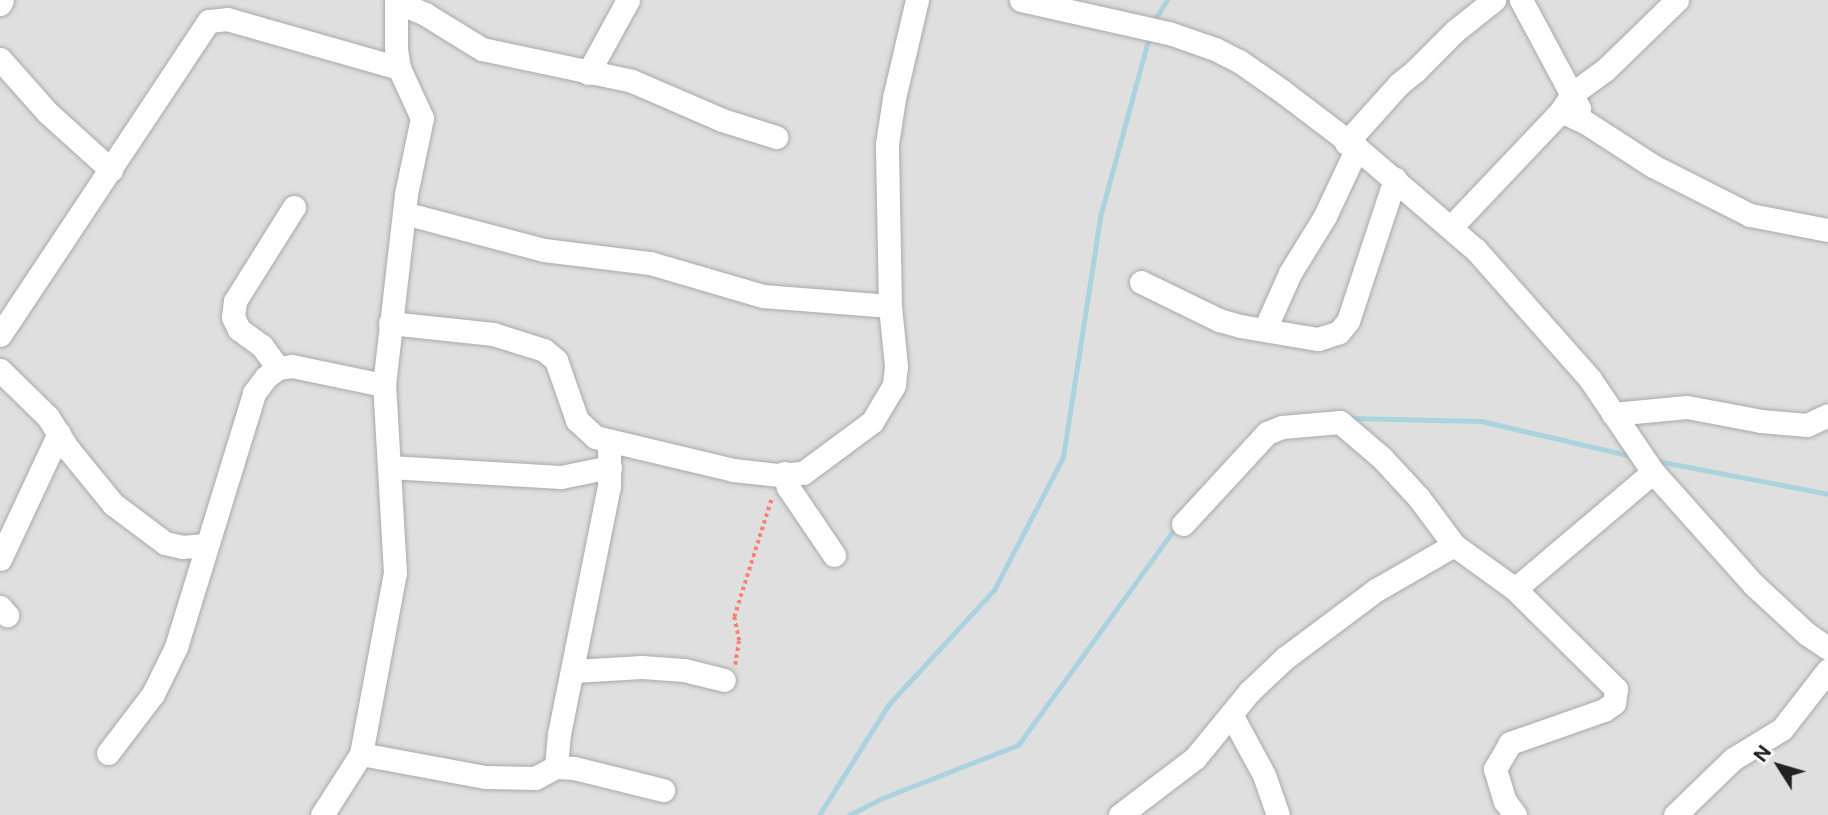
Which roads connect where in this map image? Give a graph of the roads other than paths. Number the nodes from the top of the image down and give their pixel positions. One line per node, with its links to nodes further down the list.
1 (628, 0): 10 (street)
2 (917, 0): 21 (street)
3 (1494, 0): 13 (street)
4 (1678, 0): 11 (street)
5 (396, 1): 9 (street); 10 (street)
6 (1519, 1): 11 (street)
7 (1035, 2): 13 (street)
8 (0, 59): 14 (street)
9 (399, 68): 14 (street); 17 (street)
10 (588, 73): 12 (street)
11 (1567, 102): 18 (street); 19 (street)
12 (776, 137)
13 (1352, 146): 15 (street); 23 (street)
14 (111, 170): 24 (street)
15 (1395, 179): 18 (street); 23 (street)
16 (294, 207): 25 (street)
17 (404, 213): 21 (street); 22 (street)
18 (1451, 226): 28 (street)
19 (1828, 230)
20 (1141, 282): 23 (street)
21 (890, 306): 35 (street)
22 (390, 323): 27 (street); 31 (street)
23 (1265, 329)
24 (0, 335)
25 (278, 368): 27 (street); 37 (street)
26 (0, 370): 30 (street)
27 (384, 385): 32 (street)
28 (1613, 414): 29 (street); 34 (street)
29 (1828, 415)
30 (60, 433): 37 (street); 40 (street)
31 (609, 441): 33 (street); 35 (street)
32 (389, 467): 33 (street); 48 (street)
33 (610, 467): 44 (street)
34 (1653, 472): 41 (street); 42 (street)
35 (781, 474): 39 (street)
36 (1183, 524): 38 (street)
37 (205, 545): 47 (street)
38 (1454, 545): 41 (street); 46 (street)
39 (834, 555)
40 (0, 559)
41 (1515, 589): 54 (street)
42 (1828, 648)
43 (1828, 670): 55 (street)
44 (573, 671): 45 (street); 49 (street)
45 (724, 680)
46 (1232, 716): 52 (street); 53 (street)
47 (108, 753)
48 (361, 754): 49 (street); 51 (street)
49 (556, 766): 50 (street)
50 (663, 790)
51 (322, 815)
52 (1120, 815)
53 (1278, 815)
54 (1515, 815)
55 (1675, 815)

